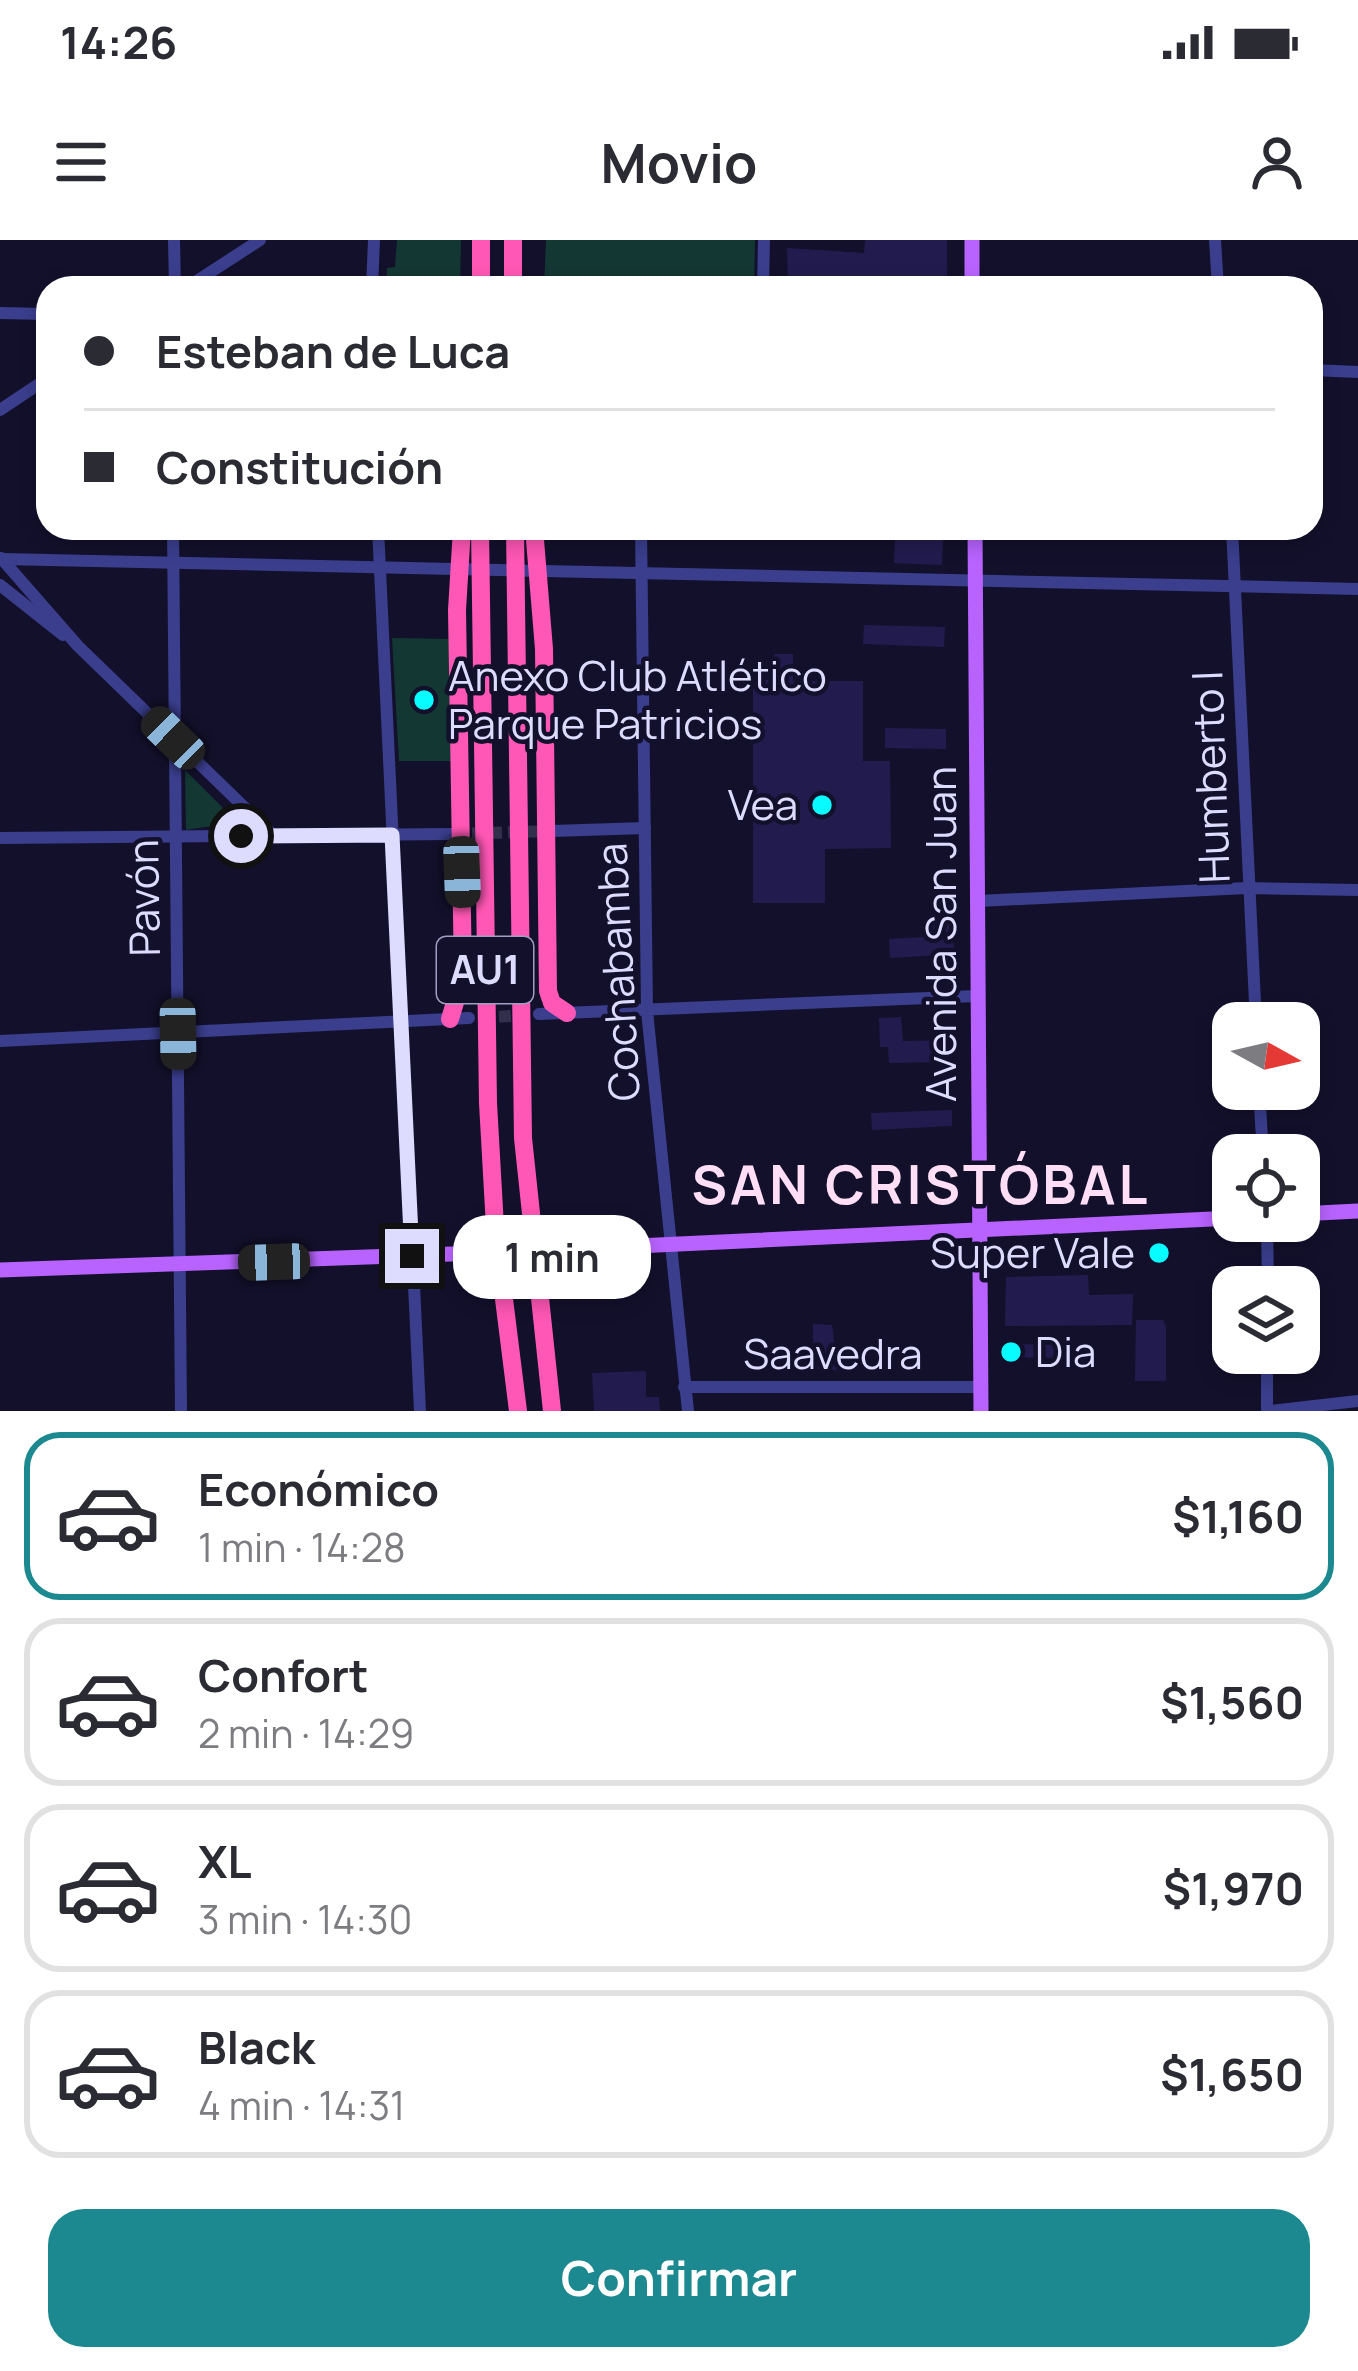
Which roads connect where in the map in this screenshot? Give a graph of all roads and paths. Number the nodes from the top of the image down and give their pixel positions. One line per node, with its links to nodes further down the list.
1 (174, 240): 9 (street)
2 (260, 240): 10 (street)
3 (374, 240): 11 (street)
4 (481, 240): 12 (highway)
5 (513, 240): 13 (highway)
6 (764, 240): 14 (street)
7 (972, 240): 15 (main road)
8 (1216, 240): 16 (street)
9 (175, 276)
10 (204, 276)
11 (372, 276)
12 (481, 276)
13 (513, 276)
14 (764, 276)
15 (972, 276)
16 (1218, 276)
17 (0, 313): 18 (street)
18 (36, 314)
19 (1323, 371): 20 (street)
20 (1358, 372)
21 (36, 387): 22 (street)
22 (0, 410)
23 (172, 540): 33 (street, Pavón)
24 (379, 540): 34 (street)
25 (461, 540): 57 (highway)
26 (480, 540): 77 (highway, AU1)
27 (515, 540): 78 (highway, AU1)
28 (535, 540): 55 (highway)
29 (641, 540): 35 (street, Cochabamba)
30 (975, 540): 36 (main road, Avenida San Juan)
31 (1233, 540): 38 (street, Humberto I)
32 (1, 558): 33 (street); 40 (street)
33 (172, 561): 34 (street); 41 (street, Pavón)
34 (380, 566): 35 (street); 45 (street)
35 (640, 574): 36 (street); 42 (street, Cochabamba)
36 (976, 580): 38 (street); 51 (main road, Avenida San Juan)
37 (0, 585): 40 (street)
38 (1237, 586): 39 (street); 49 (street, Humberto I)
39 (1358, 589)
40 (78, 646): 41 (street)
41 (173, 738): 46 (street); 47 (street, Pavón)
42 (645, 828): 43 (street); 54 (street, Cochabamba)
43 (552, 832)
44 (452, 834): 45 (street)
45 (392, 835): 46 (street); 58 (street)
46 (274, 836): 47 (street)
47 (176, 837): 48 (street); 59 (street, Pavón)
48 (0, 838)
49 (1247, 888): 50 (street); 51 (street); 53 (street, Humberto I)
50 (1358, 890)
51 (978, 901): 52 (main road, Avenida San Juan)
52 (976, 997): 54 (street); 64 (main road, Avenida San Juan)
53 (1255, 1002)
54 (647, 1011): 55 (street); 65 (street, Cochabamba)
55 (567, 1013): 56 (street)
56 (539, 1014)
57 (459, 1019): 58 (street)
58 (400, 1022): 59 (street); 68 (street)
59 (178, 1034): 60 (street); 69 (street, Pavón)
60 (0, 1041)
61 (1358, 1211): 62 (main road)
62 (1320, 1213)
63 (1212, 1218): 64 (main road)
64 (978, 1230): 65 (main road); 73 (main road, Avenida San Juan)
65 (671, 1245): 66 (main road); 72 (street, Cochabamba)
66 (551, 1250)
67 (480, 1252): 68 (main road)
68 (412, 1256): 69 (main road); 76 (street)
69 (182, 1266): 70 (main road); 75 (street, Pavón)
70 (0, 1270)
71 (1268, 1374): 81 (street)
72 (684, 1387): 73 (street, Saavedra); 79 (street, Cochabamba)
73 (981, 1387): 80 (main road, Avenida San Juan)
74 (1358, 1401): 81 (street)
75 (182, 1411)
76 (420, 1411)
77 (518, 1411)
78 (552, 1411)
79 (688, 1411)
80 (981, 1411)
81 (1269, 1411)

